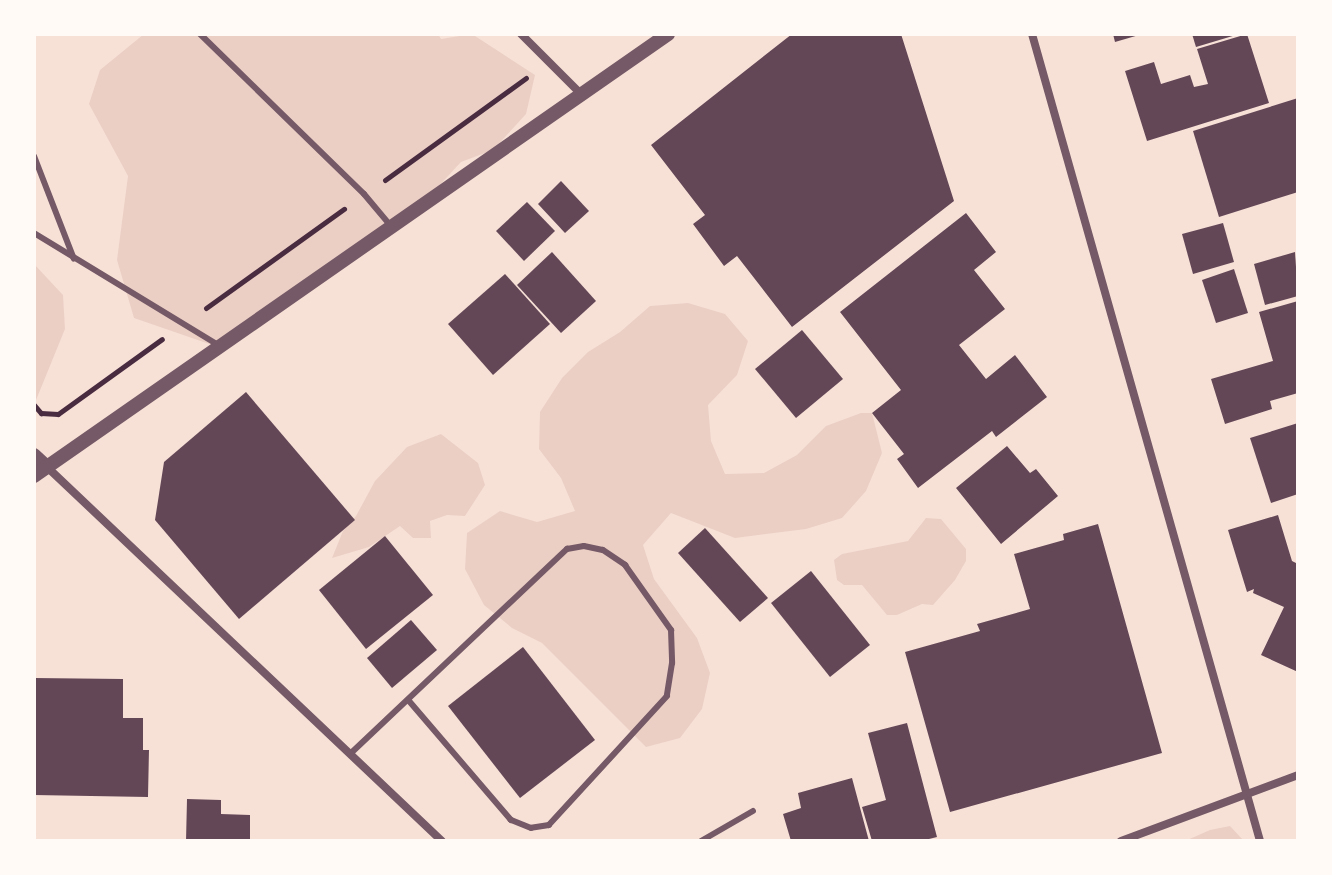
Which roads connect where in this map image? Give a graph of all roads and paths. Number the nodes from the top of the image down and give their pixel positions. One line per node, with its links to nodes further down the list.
1 (200, 34): 8 (lane)
2 (521, 34): 5 (street)
3 (668, 34): 6 (street)
4 (1032, 34): 20 (street)
5 (549, 62): 6 (street); 8 (path)
6 (583, 96): 9 (street)
7 (34, 156): 11 (lane)
8 (364, 194): 9 (lane); 12 (path)
9 (392, 228): 13 (street)
10 (34, 233): 11 (lane)
11 (74, 259): 12 (lane)
12 (182, 325): 13 (lane); 14 (path)
13 (220, 346): 16 (street)
14 (34, 405)
15 (34, 455): 16 (street)
16 (40, 471): 18 (street)
17 (409, 701): 17 (lane); 18 (lane)
18 (350, 754): 22 (street)
19 (1298, 775): 20 (street)
20 (1245, 794): 24 (street); 25 (street)
21 (753, 811): 23 (lane)
22 (442, 841)
23 (701, 841)
24 (1121, 841)
25 (1260, 841)

